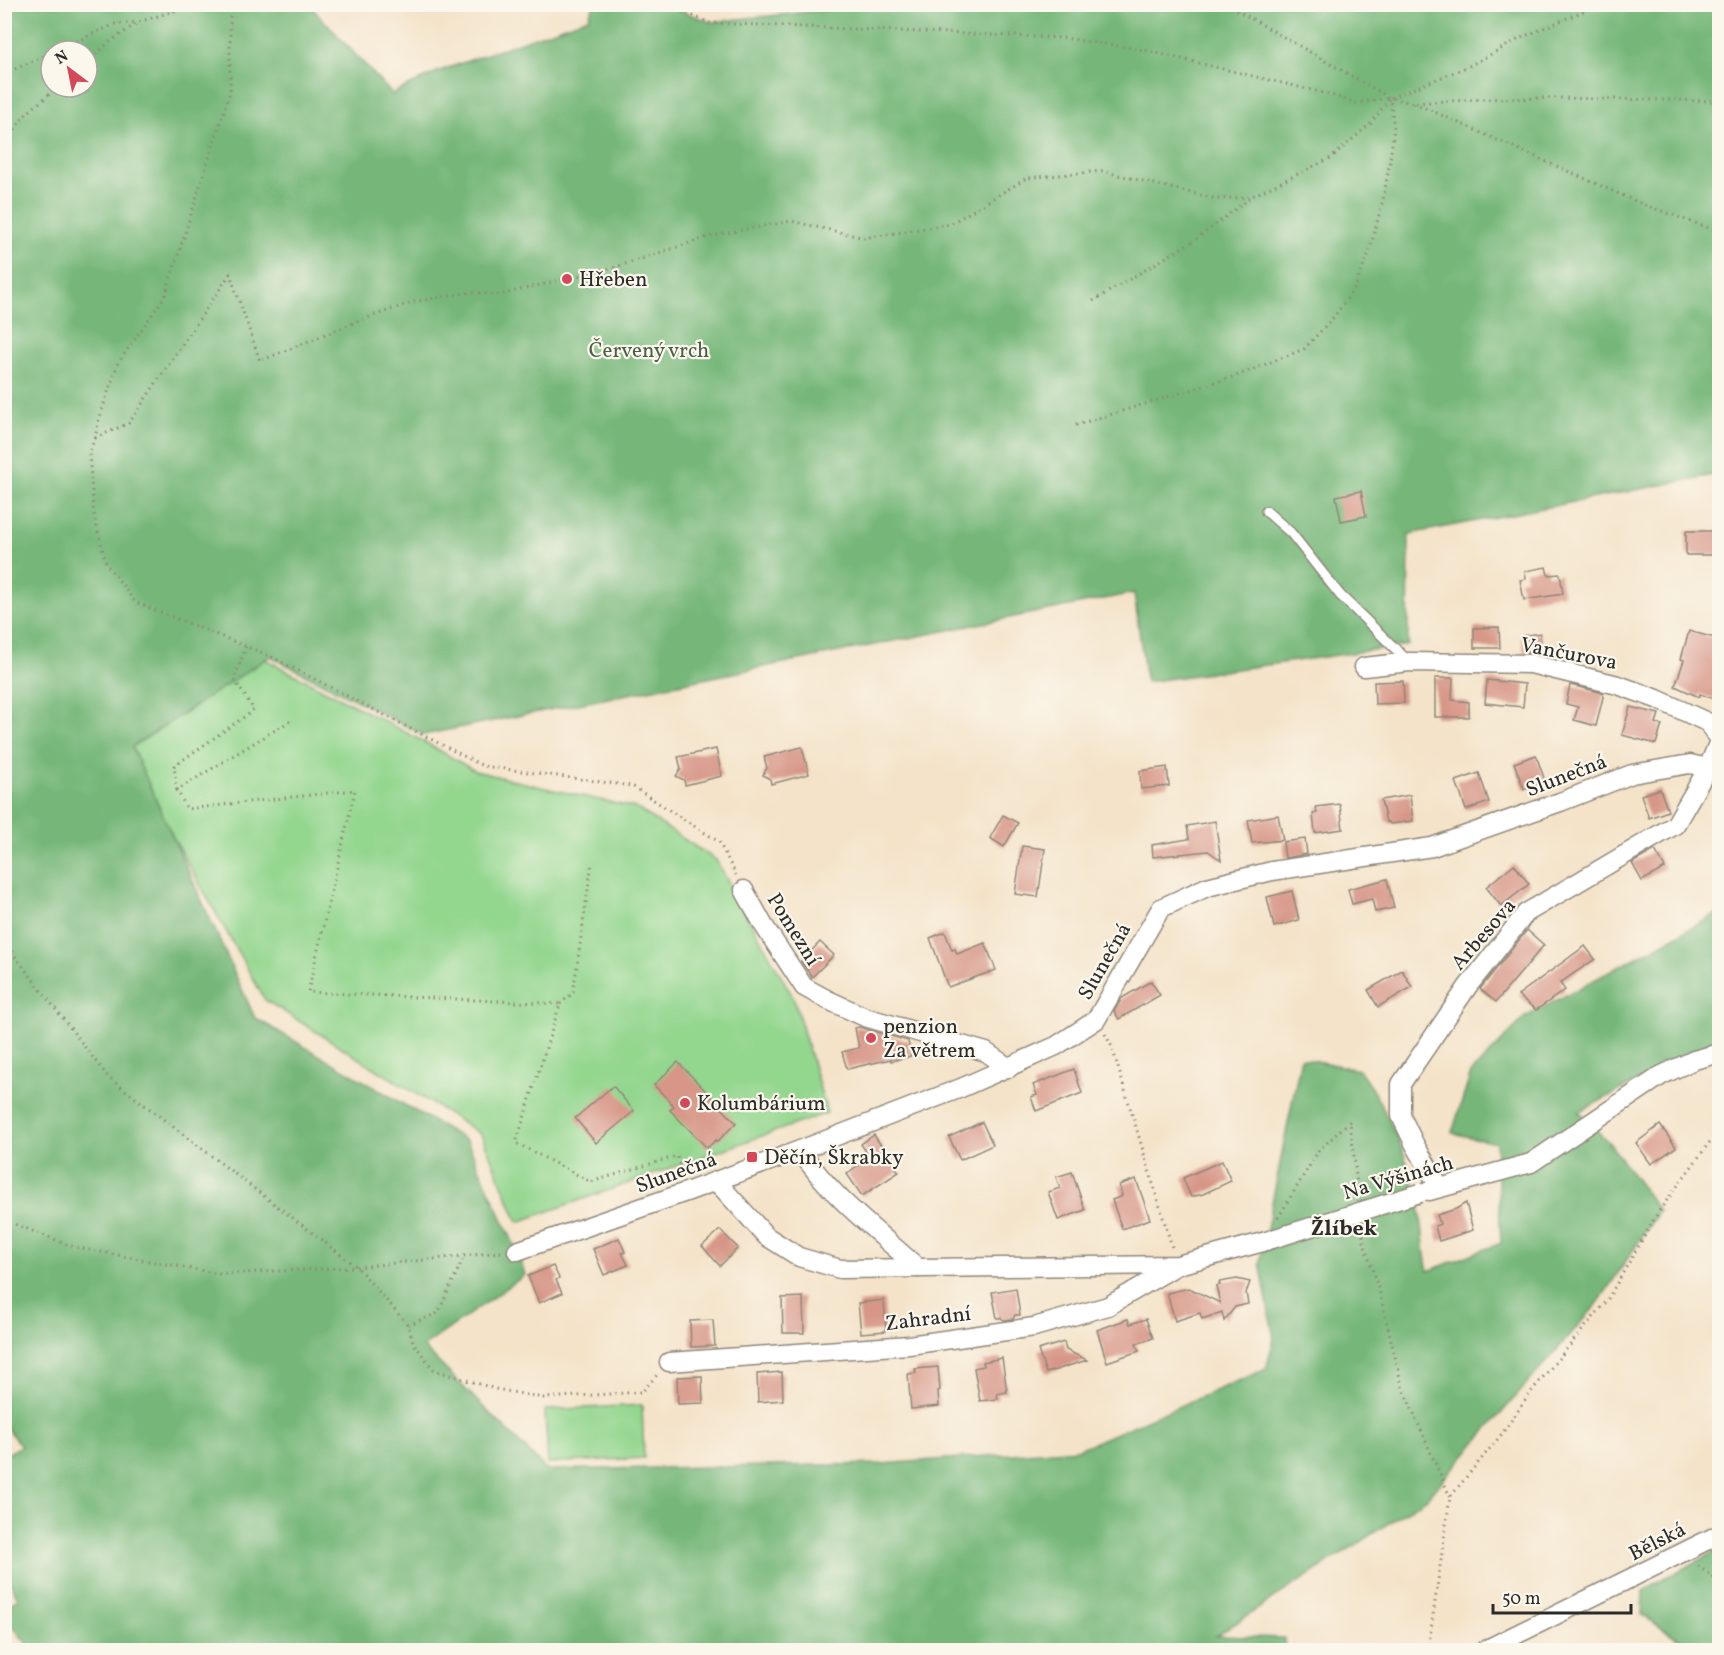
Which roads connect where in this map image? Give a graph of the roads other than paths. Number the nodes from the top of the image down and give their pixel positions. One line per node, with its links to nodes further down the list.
1 (1266, 511): 2 (lane)
2 (1410, 662): 3 (street, Vančurova); 4 (street, Vančurova)
3 (1364, 667)
4 (1708, 768): 7 (street, Slunečná); 10 (street, Arbesova)
5 (744, 890): 7 (street, Pomezní)
6 (1719, 1053): 10 (street, Na Výšinách)
7 (1009, 1068): 8 (street, Slunečná)
8 (800, 1150): 9 (street, Slunečná); 13 (street)
9 (716, 1181): 11 (street, Slunečná); 13 (street, Na Výšinách)
10 (1440, 1188): 12 (street, Na Výšinách, bridge)
11 (517, 1251)
12 (1178, 1265): 13 (street, Na Výšinách); 14 (street, Zahradní)
13 (918, 1268)
14 (669, 1362)
15 (1719, 1534): 16 (street, Bělská)
16 (1485, 1650)

